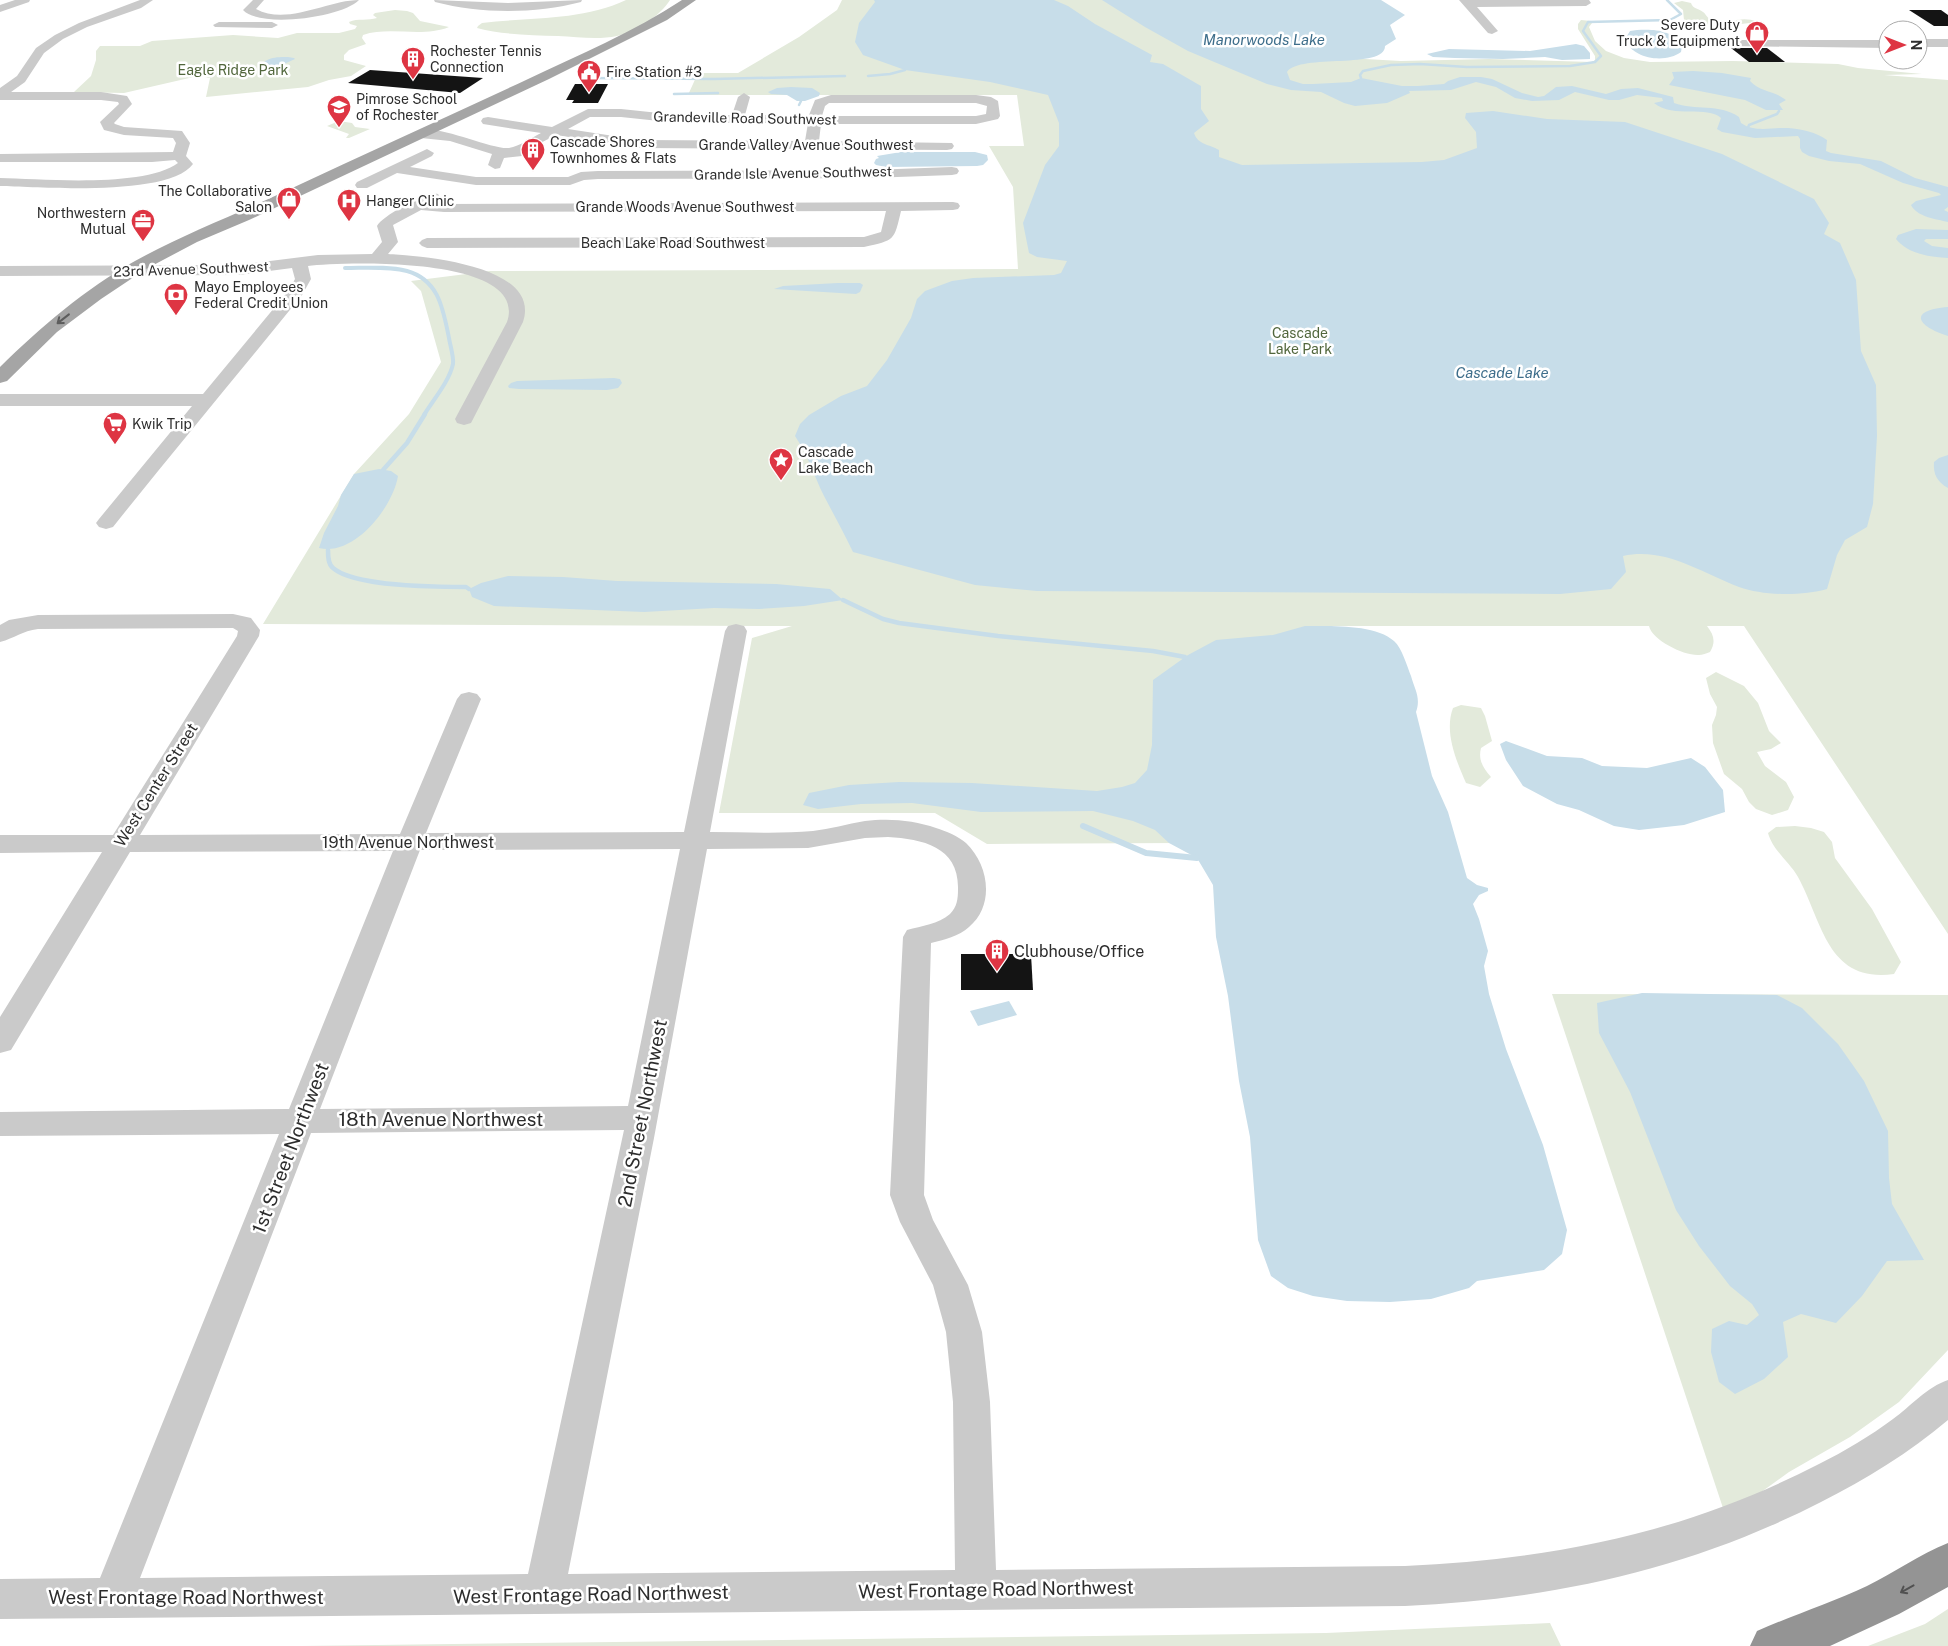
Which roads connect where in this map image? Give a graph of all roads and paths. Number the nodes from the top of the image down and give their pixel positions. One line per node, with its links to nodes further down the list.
1 (25, 0): 10 (street)
2 (148, 0): 18 (street)
3 (259, 0): 11 (street)
4 (354, 0): 11 (street)
5 (440, 0): 6 (street)
6 (577, 0)
7 (690, 0): 27 (main road)
8 (1582, 0): 9 (street)
9 (1466, 2): 13 (street)
10 (0, 9)
11 (294, 17): 12 (street)
12 (219, 25)
13 (1492, 31)
14 (1928, 43): 15 (street)
15 (1948, 43)
16 (1734, 44): 17 (street)
17 (1878, 44)
18 (0, 95): 34 (street)
19 (744, 97): 23 (street)
20 (684, 105): 22 (street)
21 (512, 109): 28 (street)
22 (678, 119): 23 (street, Grandeville Road Southwest); 26 (street, Grandeville Road Southwest); 30 (street)
23 (738, 119): 24 (street, Grandeville Road Southwest)
24 (816, 119): 25 (street, Grandeville Road Southwest); 25 (street); 31 (street)
25 (976, 120): 29 (street)
26 (554, 132): 28 (street, Grande Valley Avenue Southwest); 30 (street, Grande Valley Avenue Southwest); 35 (street, Grandeville Road Southwest)
27 (420, 134): 28 (street); 48 (main road)
28 (472, 134): 35 (street)
29 (976, 134)
30 (668, 145): 37 (street, Grande Valley Avenue Southwest)
31 (811, 146): 32 (street, Grande Valley Avenue Southwest); 37 (street, Grande Valley Avenue Southwest)
32 (947, 146)
33 (427, 153): 38 (street)
34 (179, 156): 36 (street); 42 (street)
35 (510, 156): 40 (street, Grandeville Road Southwest)
36 (0, 158)
37 (769, 160): 39 (street, Grande Isle Avenue Southwest); 41 (street, Grande Isle Avenue Southwest); 47 (street)
38 (396, 168): 40 (street, Grande Isle Avenue Southwest); 43 (street)
39 (952, 171)
40 (466, 180): 41 (street, Grande Isle Avenue Southwest); 44 (street, Grandeville Road Southwest)
41 (570, 181): 49 (street)
42 (0, 182)
43 (362, 185)
44 (417, 205): 49 (street, Grande Woods Avenue Southwest); 60 (street, Grandeville Road Southwest)
45 (895, 206): 46 (street, Grande Woods Avenue Southwest); 47 (street, Grande Woods Avenue Southwest); 53 (street, Beach Lake Road Southwest)
46 (953, 206)
47 (755, 216): 49 (street, Grande Woods Avenue Southwest); 53 (street)
48 (243, 217): 64 (main road); 65 (main road)
49 (552, 217): 56 (street)
50 (474, 220): 55 (street)
51 (619, 220): 57 (street)
52 (686, 220): 58 (street)
53 (748, 242): 58 (street, Beach Lake Road Southwest)
54 (427, 243): 55 (street, Beach Lake Road Southwest)
55 (460, 243): 59 (street, Beach Lake Road Southwest)
56 (538, 243): 57 (street, Beach Lake Road Southwest); 59 (street, Beach Lake Road Southwest)
57 (608, 243): 58 (street, Beach Lake Road Southwest)
58 (678, 243)
59 (500, 244): 62 (street)
60 (375, 260): 61 (street, 23rd Avenue Southwest); 62 (street, 23rd Avenue Southwest)
61 (300, 262): 65 (street, 23rd Avenue Southwest); 68 (street)
62 (465, 269): 70 (street, 23rd Avenue Southwest)
63 (0, 271): 64 (street, 23rd Avenue Southwest)
64 (131, 271): 65 (street, 23rd Avenue Southwest); 66 (main road, one-way to 66)
65 (150, 271): 67 (main road)
66 (0, 377)
67 (0, 399): 68 (street)
68 (205, 404): 69 (street); 71 (street)
69 (0, 409)
70 (464, 419)
71 (106, 523)
72 (736, 631): 76 (street, 2nd Street Northwest)
73 (0, 634): 77 (street, West Center Street)
74 (469, 699): 75 (street, 1st Street Northwest)
75 (410, 841): 76 (street, 19th Avenue Northwest); 77 (street, 19th Avenue Northwest); 81 (street, 1st Street Northwest)
76 (695, 841): 80 (street, 2nd Street Northwest); 85 (street, 19th Avenue Northwest)
77 (120, 843): 78 (street, 19th Avenue Northwest); 79 (street, West Center Street)
78 (0, 844)
79 (0, 1042)
80 (642, 1118): 81 (street, 18th Avenue Northwest); 86 (street, 2nd Street Northwest)
81 (301, 1120): 82 (street, 18th Avenue Northwest); 87 (street, 1st Street Northwest)
82 (0, 1124)
83 (1948, 1396): 85 (street, West Frontage Road Northwest)
84 (1948, 1563): 89 (highway, one-way to 89)
85 (975, 1589): 86 (street, West Frontage Road Northwest)
86 (544, 1595): 87 (street, West Frontage Road Northwest)
87 (112, 1598): 88 (street, West Frontage Road Northwest)
88 (0, 1599)
89 (1772, 1646)

